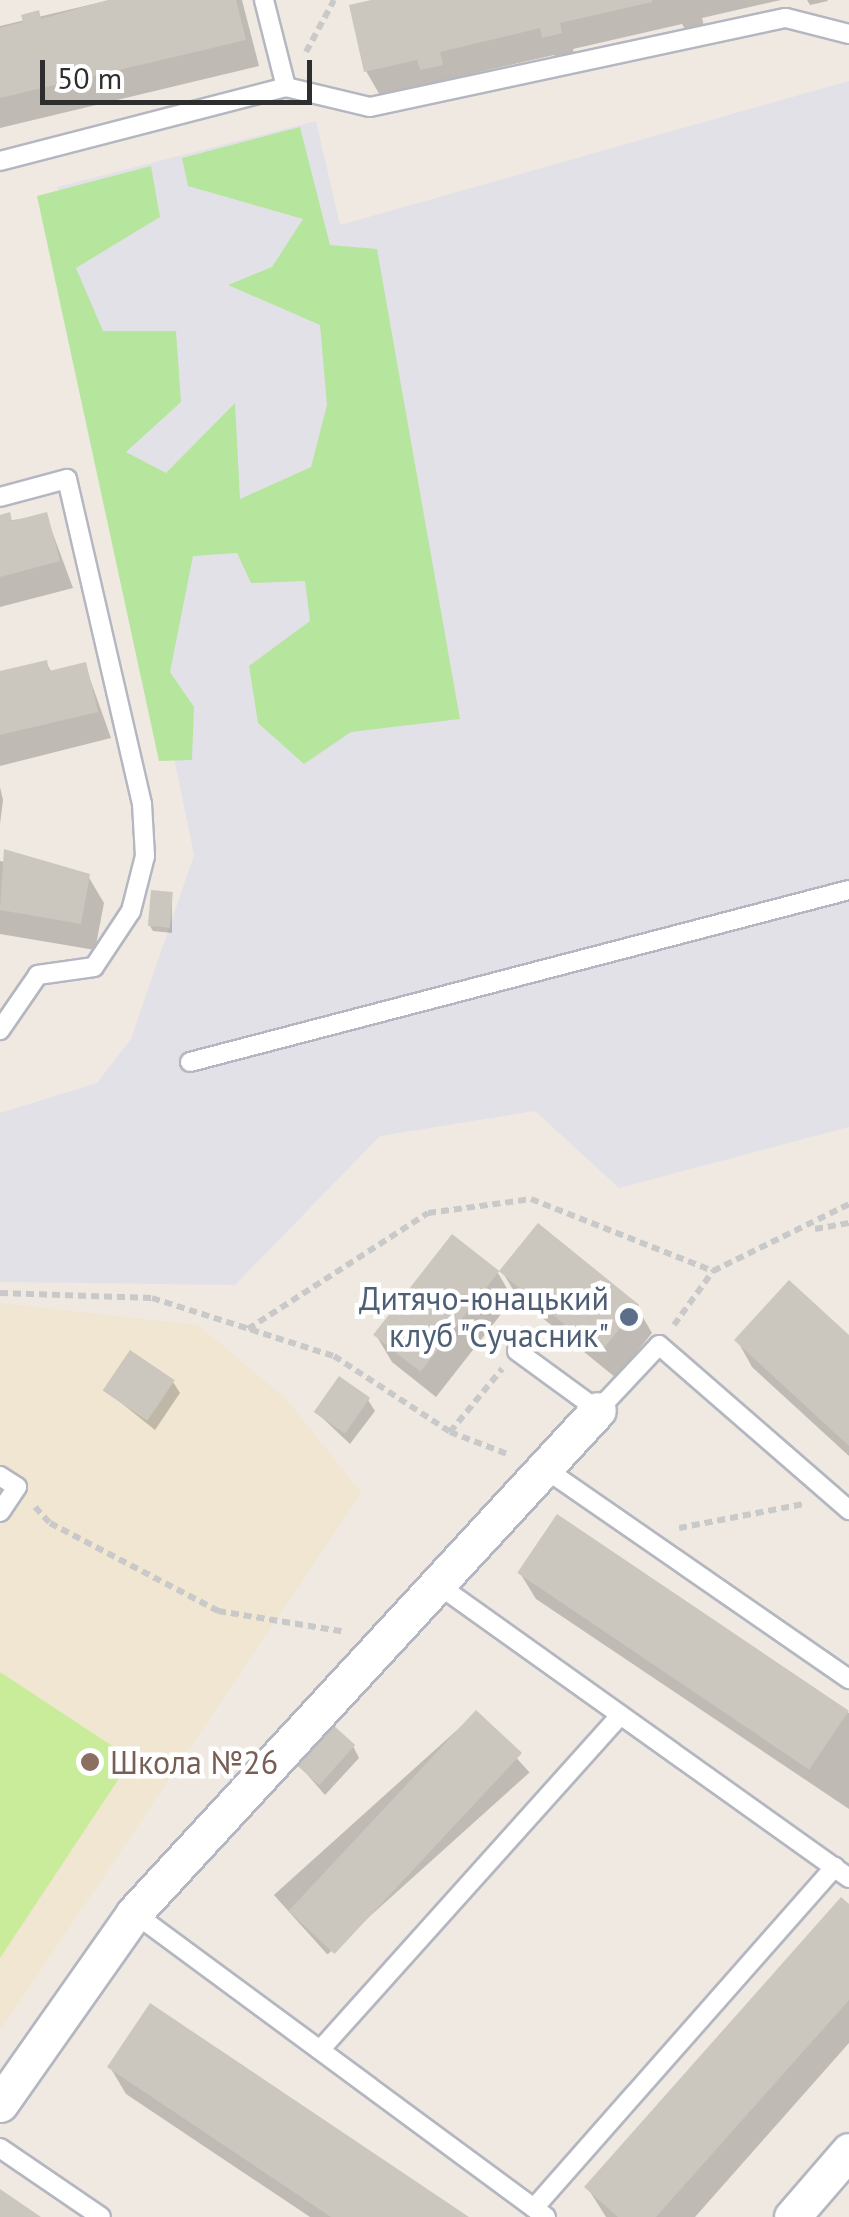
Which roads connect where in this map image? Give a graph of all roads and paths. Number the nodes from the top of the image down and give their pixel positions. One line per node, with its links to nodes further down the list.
1 (264, 0): 4 (lane)
2 (334, 0): 4 (path)
3 (849, 34): 4 (lane)
4 (286, 87): 5 (lane)
5 (0, 160)
6 (0, 497): 8 (lane)
7 (849, 890): 9 (lane)
8 (0, 1030)
9 (190, 1062)
10 (849, 1204): 12 (path)
11 (849, 1222): 12 (path)
12 (809, 1230): 13 (path)
13 (713, 1271): 15 (path); 16 (path)
14 (0, 1293): 15 (path)
15 (248, 1329): 19 (path)
16 (659, 1345): 18 (lane); 23 (lane)
17 (517, 1351): 18 (lane); 19 (path)
18 (598, 1410): 20 (street)
19 (450, 1432): 20 (path)
20 (544, 1468): 25 (lane); 26 (street)
21 (0, 1476): 22 (lane)
22 (17, 1487): 24 (lane); 27 (path)
23 (842, 1504): 25 (path)
24 (0, 1512)
25 (642, 1536): 28 (lane)
26 (437, 1584): 27 (street); 29 (lane)
27 (386, 1639): 31 (street)
28 (849, 1680)
29 (621, 1715): 30 (lane); 32 (lane)
30 (842, 1873): 36 (lane)
31 (134, 1913): 32 (lane); 33 (street)
32 (320, 2050): 36 (lane)
33 (0, 2104)
34 (0, 2148): 37 (lane)
35 (849, 2151): 38 (street)
36 (540, 2212)
37 (100, 2217)
38 (792, 2217)

